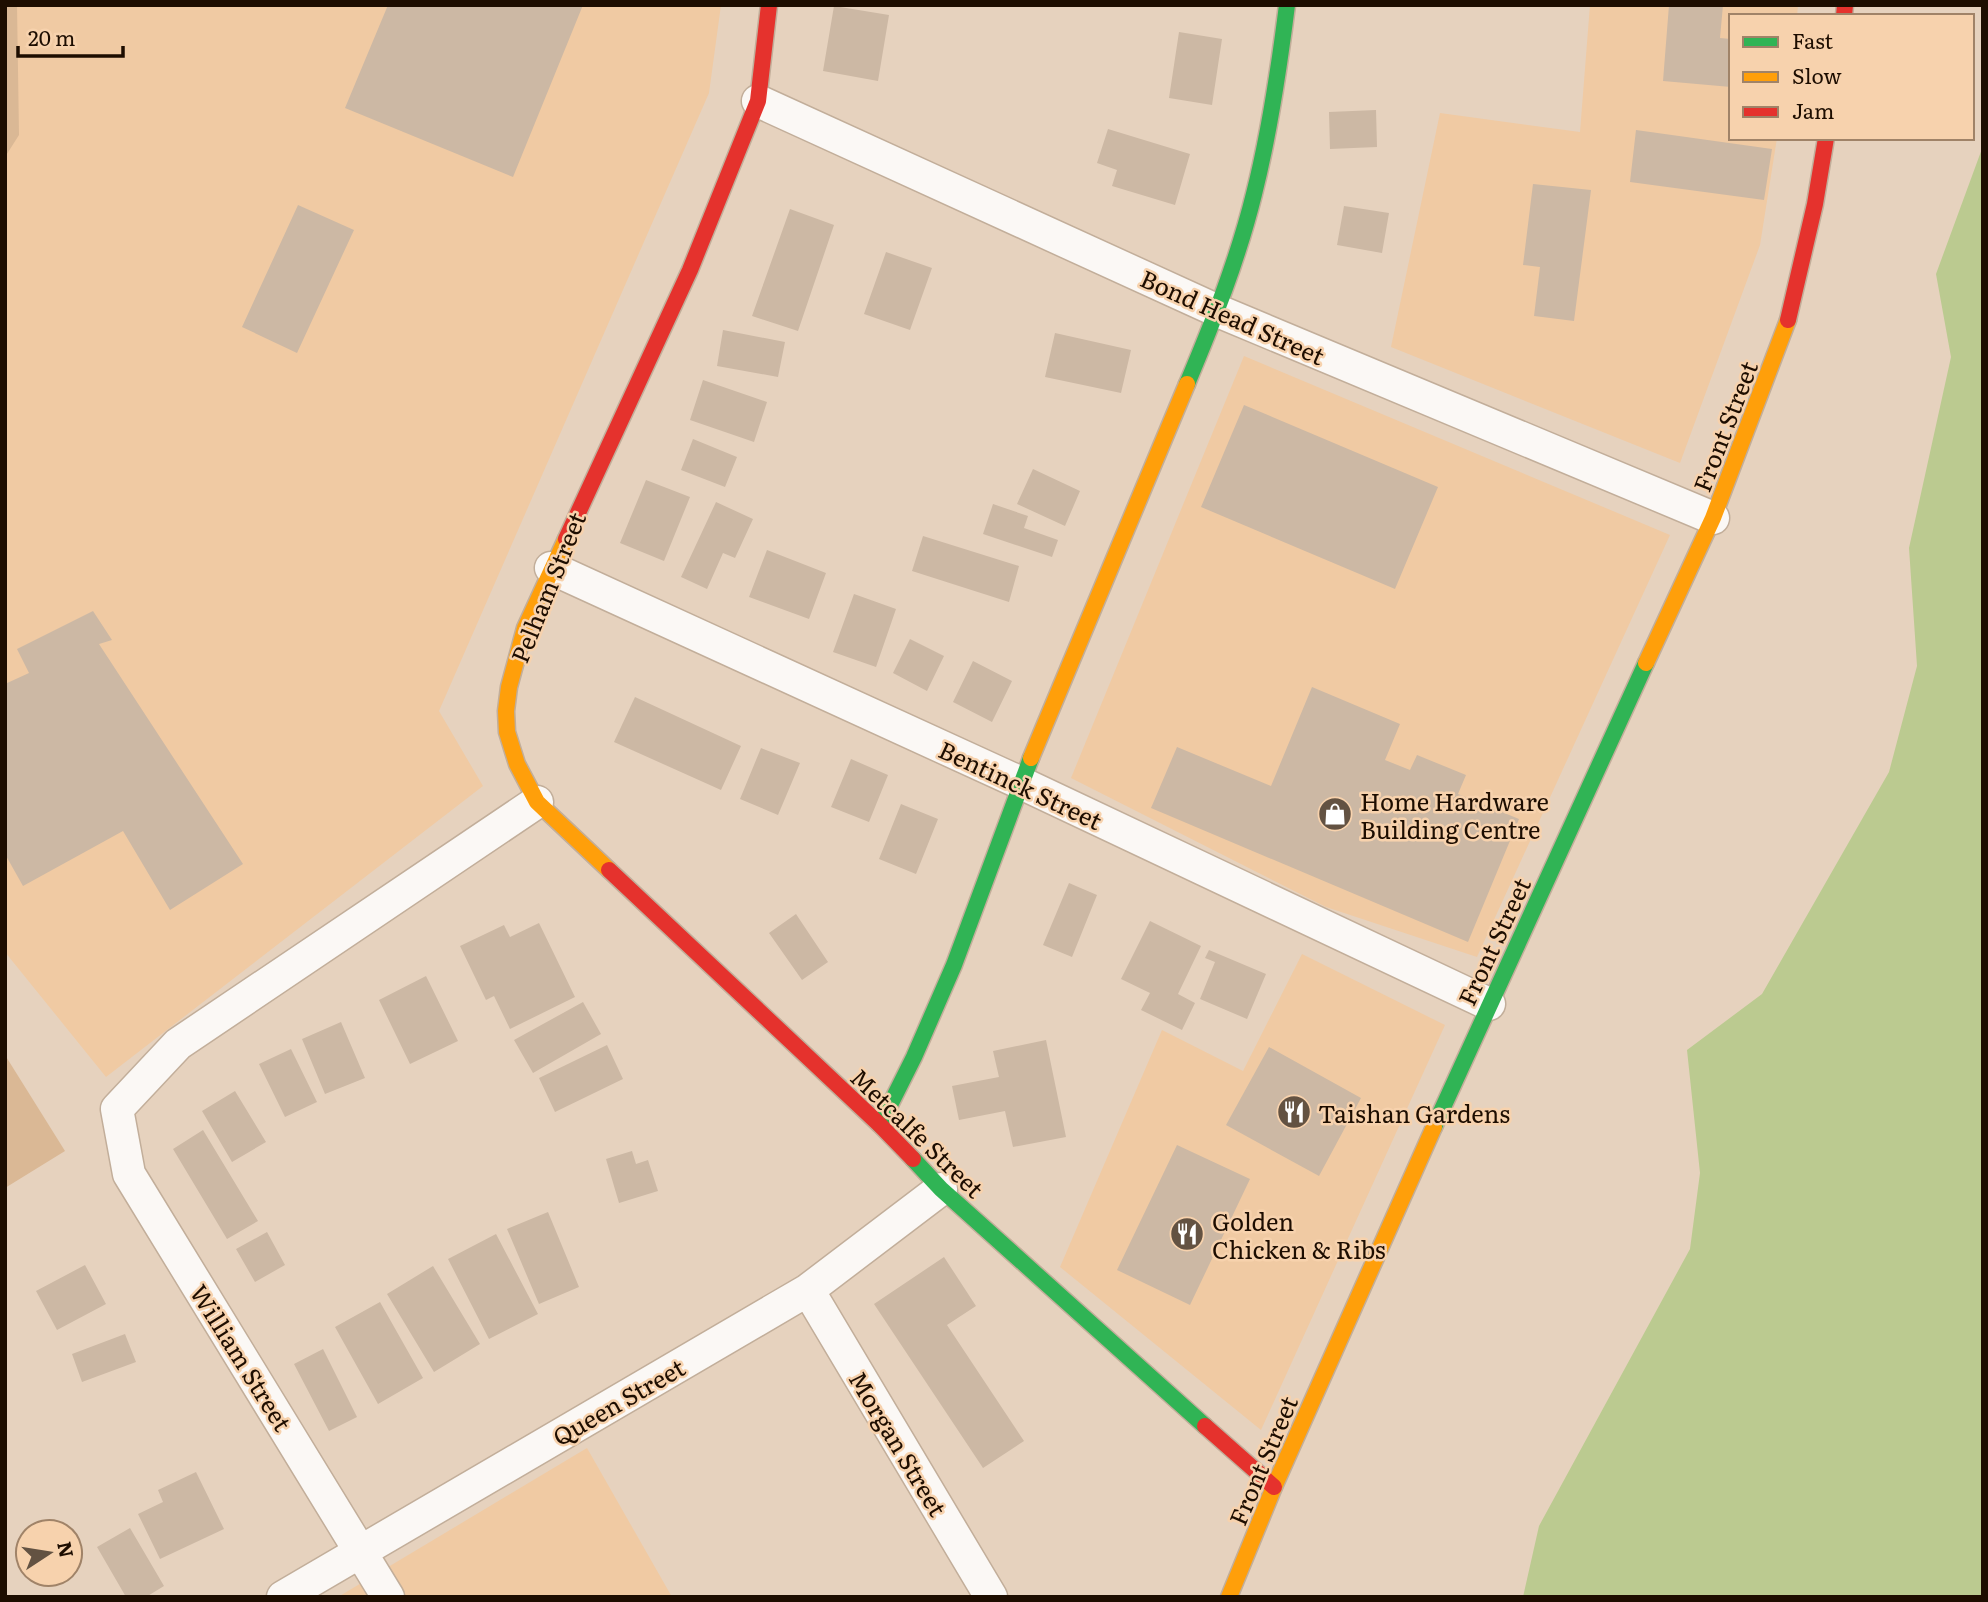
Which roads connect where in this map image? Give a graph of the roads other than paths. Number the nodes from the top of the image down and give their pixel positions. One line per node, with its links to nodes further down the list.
1 (769, 5): 3 (street, Pelham Street)
2 (1287, 5): 5 (street)
3 (758, 101): 5 (street, Bond Head Street); 7 (street, Pelham Street)
4 (1826, 140): 6 (street, Front Street)
5 (1218, 311): 6 (street, Bond Head Street); 8 (street)
6 (1713, 518): 10 (street, Front Street)
7 (551, 568): 8 (street, Bentinck Street); 9 (street, Pelham Street)
8 (1021, 783): 10 (street, Bentinck Street); 11 (street)
9 (537, 802): 11 (street, Metcalfe Street); 16 (street, William Street)
10 (1489, 1004): 14 (street, Front Street)
11 (880, 1125): 12 (street, Metcalfe Street)
12 (941, 1189): 13 (street, Queen Street); 14 (street, Metcalfe Street)
13 (808, 1290): 16 (street, Queen Street); 20 (street, Morgan Street)
14 (1274, 1487): 15 (street, Front Street)
15 (1249, 1547): 17 (street); 21 (street, Front Street)
16 (361, 1551): 18 (street, Queen Street); 19 (street, William Street)
17 (1220, 1577)
18 (283, 1597)
19 (388, 1597)
20 (991, 1597)
21 (1228, 1597)

